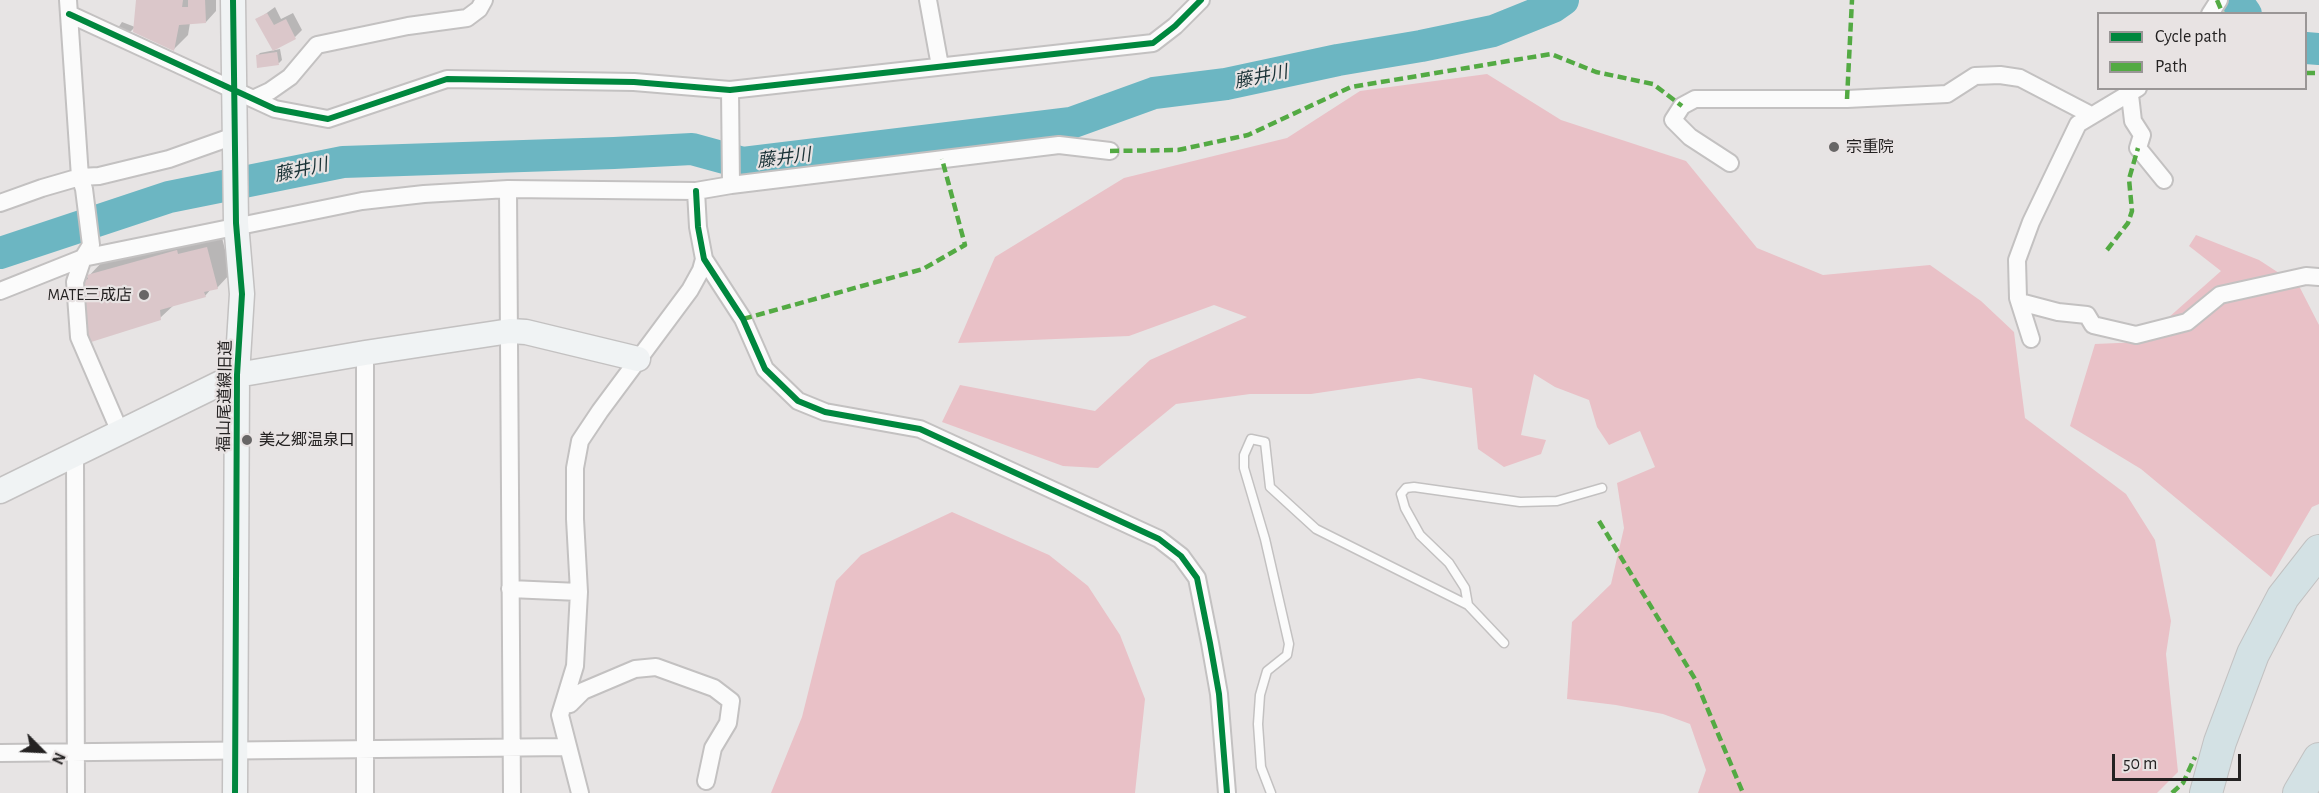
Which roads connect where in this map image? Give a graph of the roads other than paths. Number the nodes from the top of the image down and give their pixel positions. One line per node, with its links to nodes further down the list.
1 (233, 0): 9 (street, 福山尾道線旧道)
2 (484, 0): 9 (street)
3 (928, 0): 6 (street)
4 (1201, 0): 6 (street)
5 (69, 7): 9 (street); 16 (street)
6 (940, 66): 7 (street)
7 (730, 90): 9 (street); 14 (street)
8 (2134, 92): 10 (street); 15 (street)
9 (244, 94): 11 (street, 福山尾道線旧道)
10 (2091, 115): 13 (street); 25 (street)
11 (234, 143): 16 (street); 20 (street, 福山尾道線旧道)
12 (1110, 151): 14 (street)
13 (1730, 163)
14 (731, 180): 18 (street)
15 (2164, 180)
16 (82, 183): 19 (street); 21 (street)
17 (508, 189): 18 (street); 20 (street); 26 (street)
18 (696, 191): 22 (street)
19 (0, 203)
20 (237, 225): 21 (street); 30 (street, 福山尾道線旧道)
21 (87, 251): 24 (street); 31 (street)
22 (704, 259): 29 (street); 54 (street)
23 (2319, 277): 25 (street)
24 (0, 291)
25 (2020, 302): 27 (street)
26 (510, 331): 28 (street); 29 (street); 36 (street)
27 (2031, 339)
28 (365, 353): 30 (street); 44 (street)
29 (638, 359): 37 (street)
30 (237, 375): 31 (street); 43 (street, 福山尾道線旧道)
31 (120, 432): 32 (street)
32 (75, 456): 34 (street); 45 (street)
33 (1602, 488): 38 (lane)
34 (0, 490)
35 (2319, 551): 56 (highway)
36 (510, 589): 37 (street); 42 (street)
37 (579, 592): 40 (street)
38 (1468, 605): 39 (lane); 55 (lane)
39 (1504, 643)
40 (563, 705): 41 (street); 48 (street)
41 (567, 747): 42 (street); 53 (street)
42 (512, 748): 44 (street); 52 (street)
43 (235, 749): 44 (street); 45 (street); 50 (street, 福山尾道線旧道)
44 (365, 750): 51 (street)
45 (76, 752): 46 (street); 49 (street)
46 (0, 753)
47 (2319, 759): 57 (highway)
48 (706, 781)
49 (76, 793)
50 (236, 793)
51 (365, 793)
52 (512, 793)
53 (580, 793)
54 (1227, 793)
55 (1271, 793)
56 (2206, 793)
57 (2299, 793)

